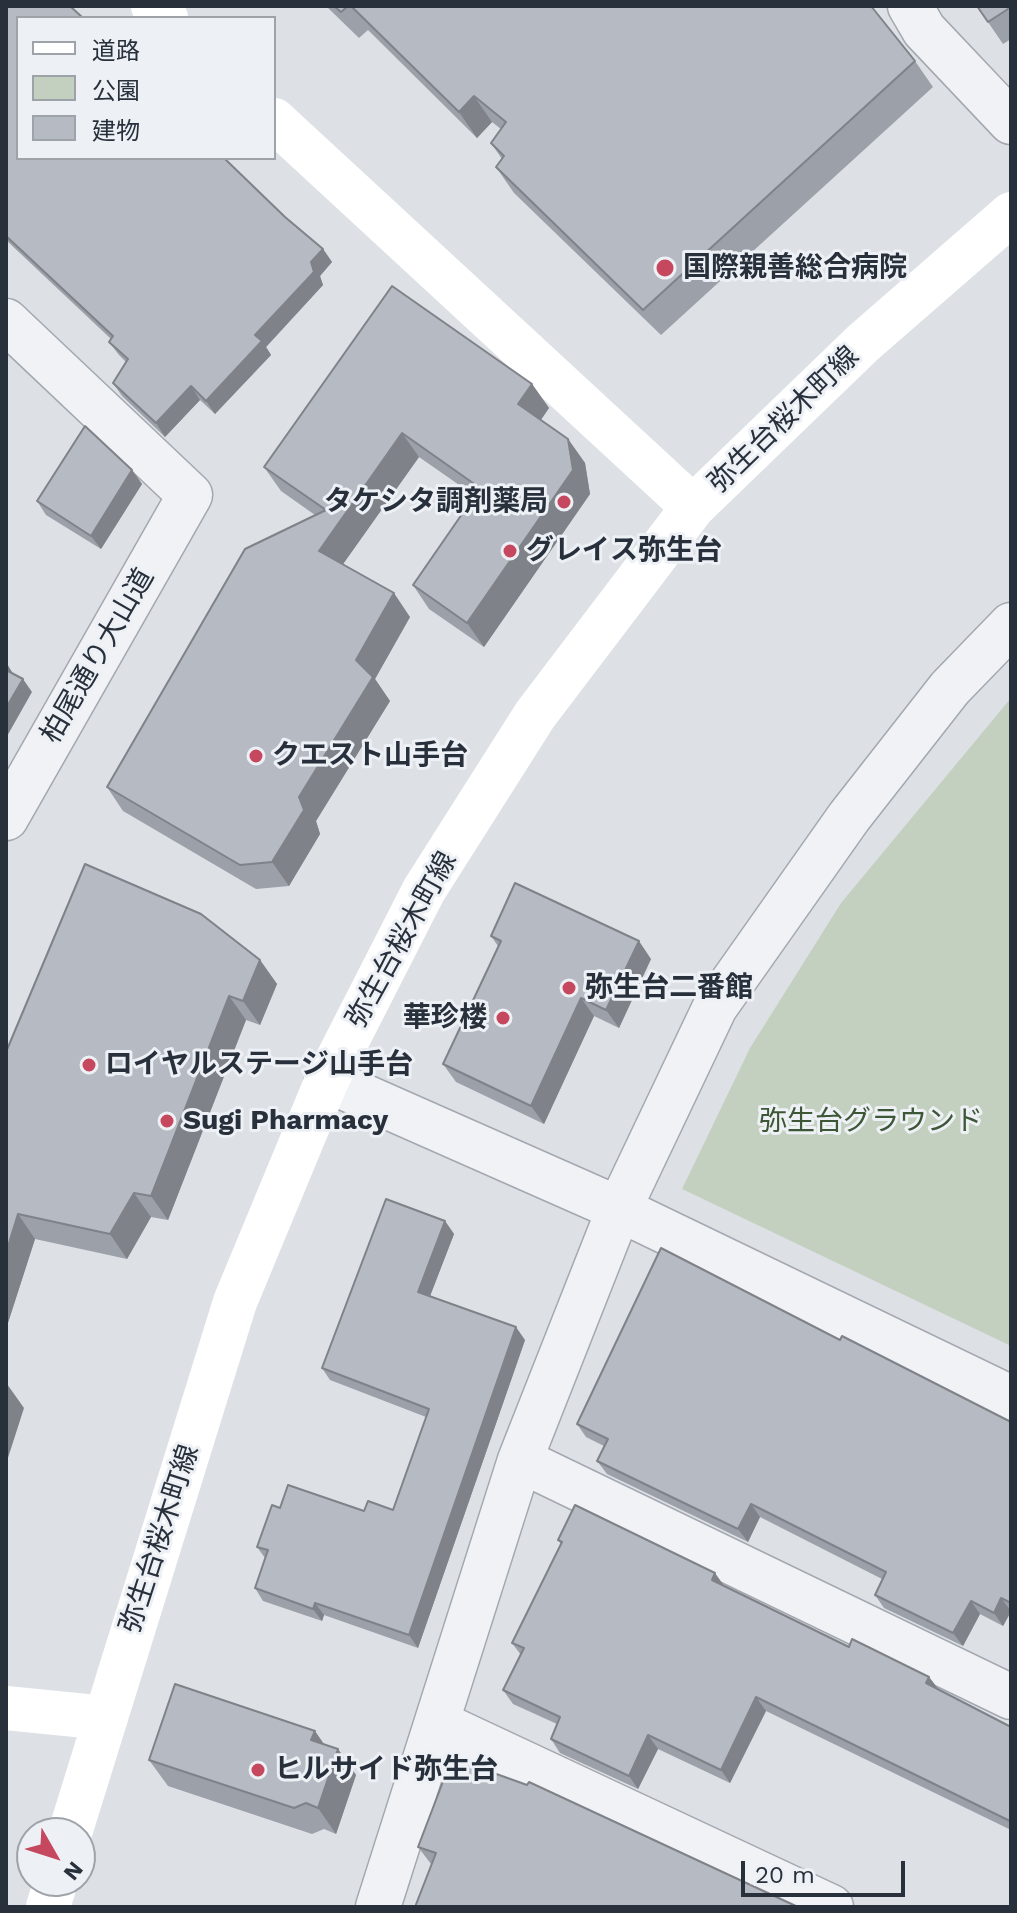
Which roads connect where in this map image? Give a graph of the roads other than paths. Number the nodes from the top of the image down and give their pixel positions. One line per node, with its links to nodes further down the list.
1 (910, 6): 3 (street)
2 (276, 122): 6 (main road)
3 (1011, 122)
4 (1011, 214): 6 (main road, 弥生台桜木町線)
5 (6, 321): 8 (street, 柏尾通り大山道)
6 (693, 507): 9 (main road, 弥生台桜木町線)
7 (1011, 625): 10 (street)
8 (6, 818)
9 (327, 1080): 10 (street); 15 (main road, 弥生台桜木町線)
10 (619, 1209): 11 (street); 12 (street)
11 (1011, 1398)
12 (520, 1460): 13 (street); 16 (street)
13 (1011, 1697)
14 (6, 1708): 15 (main road)
15 (106, 1718): 17 (main road, 弥生台桜木町線)
16 (438, 1723): 18 (street); 19 (street)
17 (75, 1817)
18 (378, 1907)
19 (831, 1907)

